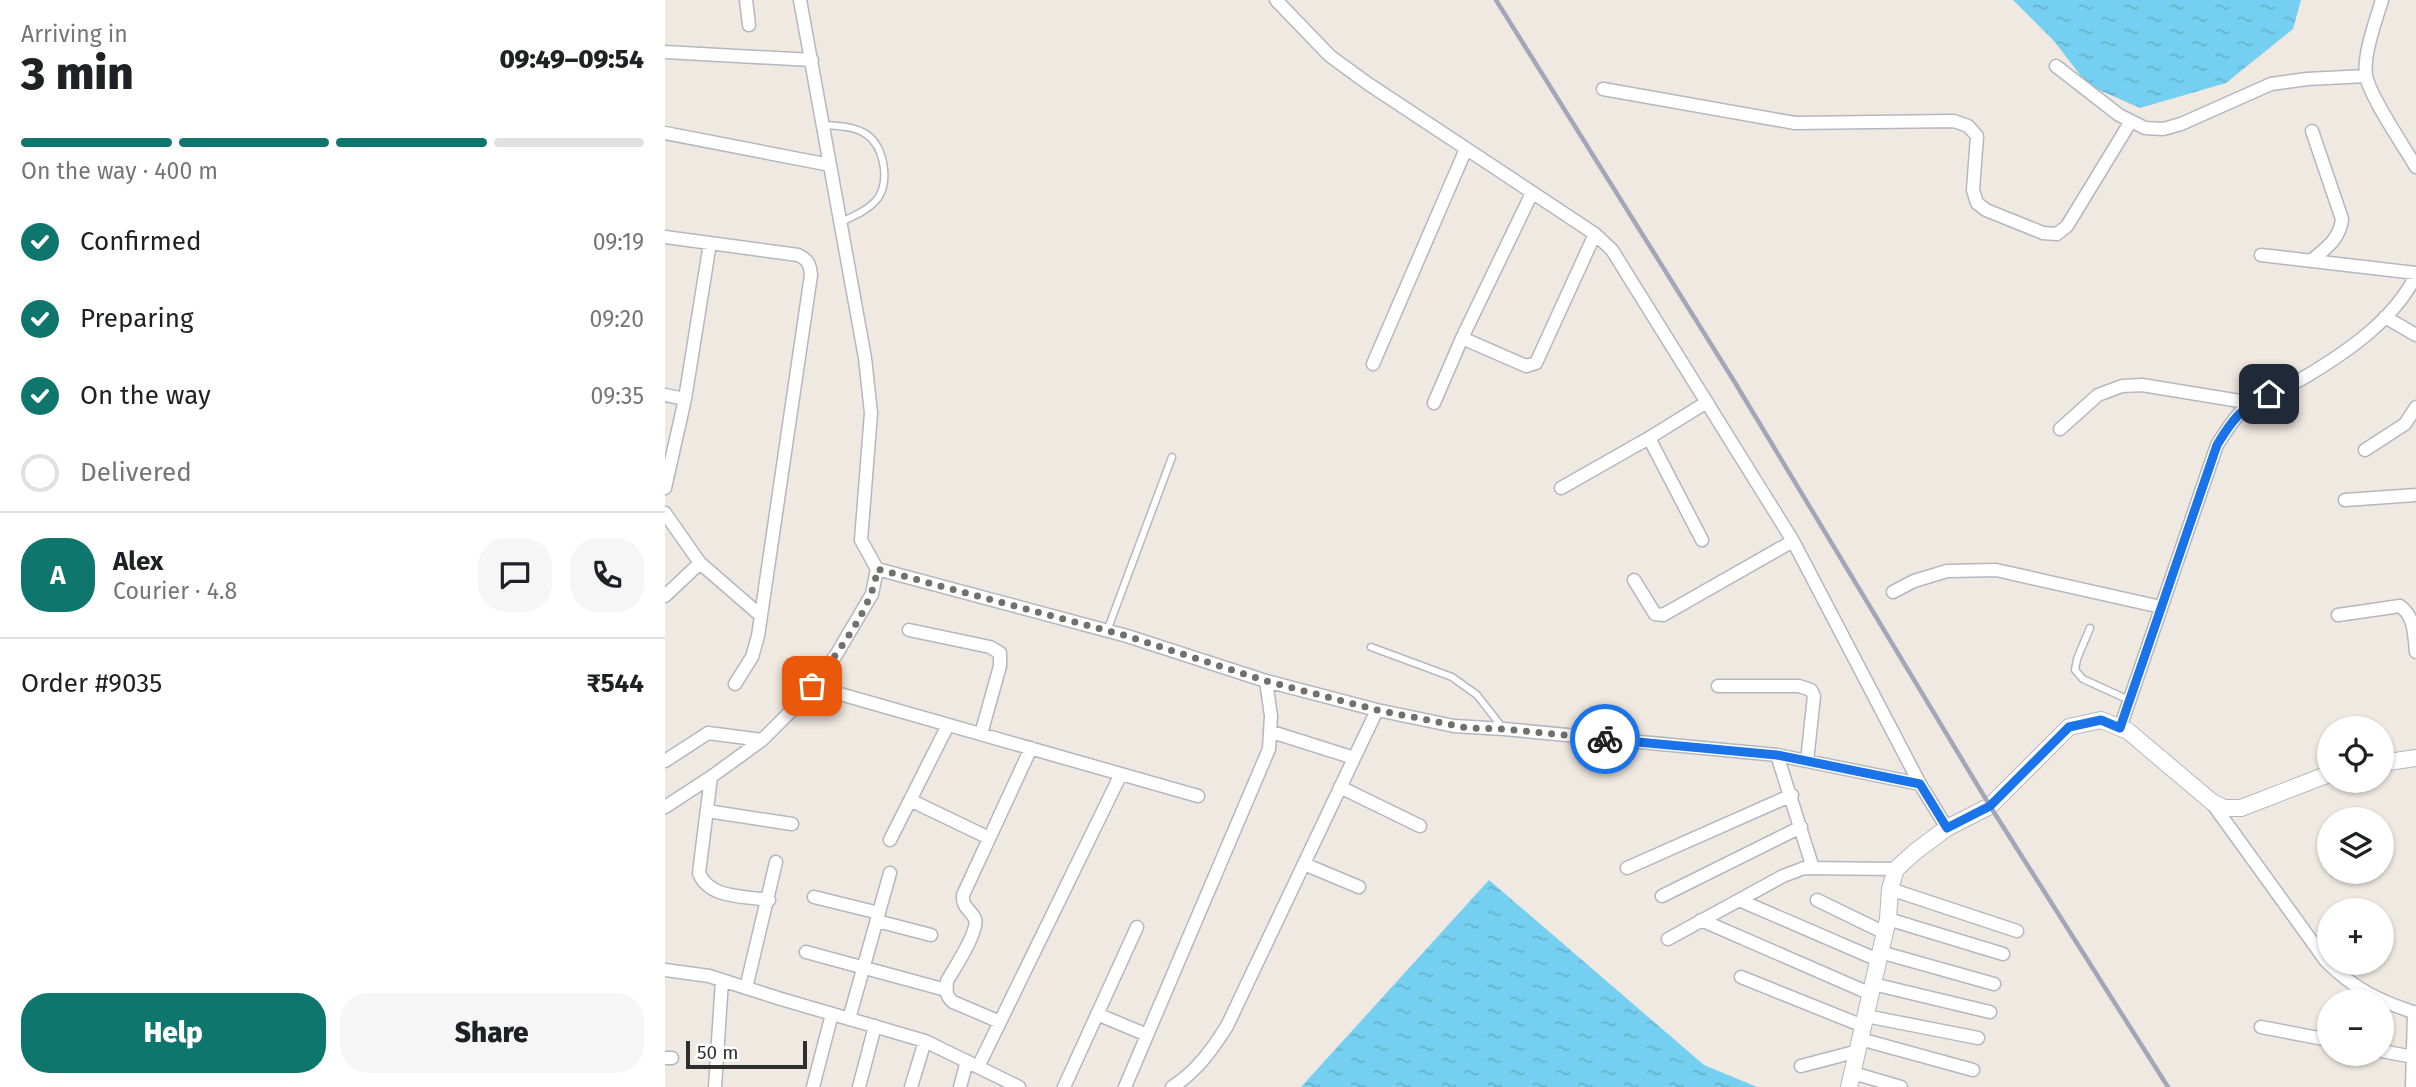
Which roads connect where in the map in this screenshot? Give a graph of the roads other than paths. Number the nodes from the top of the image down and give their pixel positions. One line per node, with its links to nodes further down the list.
1 (746, 0): 5 (street)
2 (800, 0): 7 (street)
3 (1276, 0): 15 (street)
4 (2382, 0): 9 (street)
5 (749, 25)
6 (665, 52): 7 (street)
7 (812, 60): 12 (street)
8 (2056, 66): 11 (street)
9 (2366, 76): 11 (street); 17 (street)
10 (1603, 89): 11 (street)
11 (2131, 121)
12 (823, 125): 16 (street); 19 (lane)
13 (2312, 131): 24 (street)
14 (665, 133): 16 (street)
15 (1466, 149): 18 (street); 29 (street)
16 (830, 165): 19 (street)
17 (2416, 167)
18 (1532, 193): 20 (street); 28 (street)
19 (841, 222): 48 (street)
20 (1595, 234): 28 (street); 32 (street)
21 (665, 237): 22 (street)
22 (710, 243): 31 (street); 53 (street)
23 (2261, 255): 24 (street)
24 (2311, 261): 25 (street)
25 (2416, 274): 26 (street)
26 (2385, 317): 27 (street); 34 (street)
27 (2416, 335)
28 (1462, 338): 33 (street)
29 (1373, 364)
30 (665, 396): 31 (street)
31 (685, 399): 40 (street)
32 (1707, 402): 37 (street); 46 (street)
33 (1434, 403)
34 (2252, 403): 36 (street); 52 (street)
35 (2416, 407): 38 (street)
36 (2060, 429)
37 (1649, 438): 41 (street); 45 (street)
38 (2365, 450)
39 (1172, 457): 57 (lane)
40 (665, 488)
41 (1561, 488)
42 (2416, 495): 43 (street)
43 (2345, 500)
44 (665, 513): 47 (street)
45 (1702, 540)
46 (1793, 541): 49 (street); 82 (street)
47 (700, 563): 51 (street); 53 (street)
48 (877, 569): 57 (street); 62 (street)
49 (1634, 580)
50 (1893, 592): 52 (street)
51 (665, 596)
52 (2161, 607): 64 (street)
53 (760, 615): 61 (street)
54 (2338, 615): 59 (street)
55 (2090, 628): 64 (lane)
56 (909, 630): 70 (street)
57 (1107, 631): 60 (street)
58 (1371, 647): 68 (lane)
59 (2416, 652)
60 (1266, 681): 65 (street); 69 (street)
61 (735, 684)
62 (812, 686): 66 (street); 71 (street)
63 (1718, 686): 77 (street)
64 (2129, 700): 67 (street)
65 (1377, 710): 68 (street); 74 (street)
66 (948, 725): 70 (street); 86 (street)
67 (2120, 728): 87 (street); 93 (street)
68 (1504, 729): 73 (street)
69 (1272, 732): 74 (street); 136 (street)
70 (981, 734): 72 (street)
71 (762, 740): 76 (street); 80 (street)
72 (1031, 748): 79 (street); 94 (street)
73 (1777, 755): 77 (street); 84 (street)
74 (1354, 758): 83 (street)
75 (2416, 758): 78 (street)
76 (665, 761)
77 (1807, 761): 82 (street)
78 (2394, 762)
79 (1121, 774): 85 (street); 132 (street)
80 (711, 778): 88 (street); 89 (street)
81 (2317, 779): 87 (street)
82 (1920, 784): 93 (street)
83 (1340, 787): 91 (street); 97 (street)
84 (1791, 795): 92 (street); 98 (street)
85 (1198, 796)
86 (910, 800): 94 (street); 95 (street)
87 (2211, 802): 128 (street)
88 (665, 807)
89 (707, 811): 90 (street); 106 (street)
90 (792, 824)
91 (1420, 826)
92 (1801, 827): 99 (street); 104 (street)
93 (1947, 828): 100 (street)
94 (989, 838): 126 (street)
95 (890, 840)
96 (776, 862): 106 (street)
97 (1304, 864): 102 (street); 155 (street)
98 (1627, 868)
99 (1813, 868): 100 (street); 107 (street)
100 (1896, 869): 103 (street)
101 (890, 873): 109 (street)
102 (1359, 887)
103 (1890, 889): 111 (street); 113 (street)
104 (1662, 896)
105 (814, 897): 109 (street)
106 (769, 900): 124 (street)
107 (1739, 900): 110 (street); 118 (street)
108 (1817, 900): 111 (street)
109 (878, 917): 114 (street); 119 (street)
110 (1701, 920): 115 (street); 125 (street)
111 (1886, 926): 117 (street); 118 (street)
112 (1137, 927): 130 (street)
113 (2017, 931)
114 (930, 935)
115 (1668, 939)
116 (806, 952): 119 (street)
117 (2003, 954)
118 (1879, 956): 123 (street); 125 (street)
119 (864, 966): 126 (street); 131 (street)
120 (665, 970): 122 (street)
121 (1741, 977): 135 (street)
122 (722, 980): 124 (street); 147 (street)
123 (1994, 984)
124 (746, 988): 129 (street)
125 (1872, 989): 127 (street); 135 (street)
126 (946, 990): 132 (street)
127 (1990, 1012)
128 (2415, 1013): 141 (street)
129 (832, 1014): 131 (street); 148 (street)
130 (1097, 1014): 136 (street); 153 (street)
131 (849, 1019): 133 (street)
132 (1000, 1022): 142 (street)
133 (875, 1026): 139 (street); 149 (street)
134 (2262, 1027): 138 (street)
135 (1862, 1033): 137 (street); 143 (street); 144 (street); 145 (street)
136 (1147, 1035): 154 (street)
137 (1978, 1038)
138 (2317, 1038)
139 (925, 1041): 142 (street); 150 (street)
140 (2394, 1053): 141 (street)
141 (2413, 1057): 157 (street)
142 (972, 1064): 151 (street); 152 (street)
143 (1801, 1066)
144 (1973, 1070)
145 (1851, 1080): 146 (street)
146 (1870, 1083): 156 (street)
147 (715, 1087)
148 (813, 1087)
149 (859, 1087)
150 (912, 1087)
151 (960, 1087)
152 (1019, 1087)
153 (1064, 1087)
154 (1125, 1087)
155 (1172, 1087)
156 (1901, 1087)
157 (2412, 1087)

